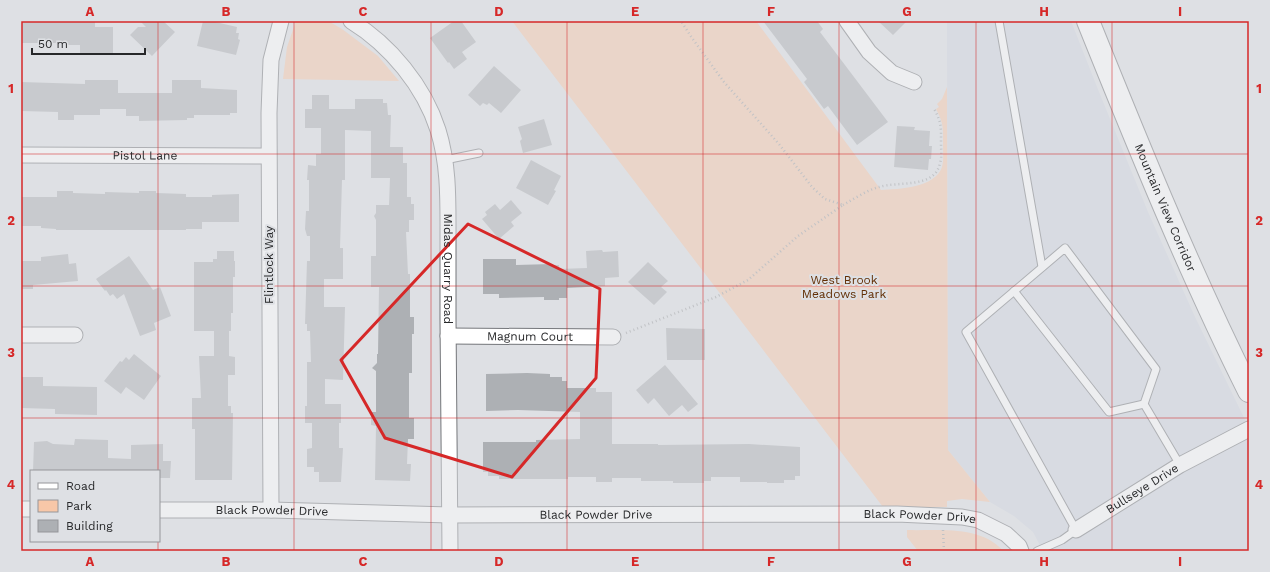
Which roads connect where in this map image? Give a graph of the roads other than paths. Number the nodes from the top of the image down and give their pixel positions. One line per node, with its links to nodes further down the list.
1 (281, 21): 9 (street, Flintlock Way)
2 (351, 21): 10 (street, Midas Quarry Road)
3 (846, 21): 6 (street)
4 (999, 21): 11 (lane)
5 (1088, 21): 17 (highway, Mountain View Corridor)
6 (914, 82)
7 (480, 153): 10 (lane)
8 (21, 155): 9 (street, Pistol Lane)
9 (268, 156): 22 (street, Flintlock Way)
10 (445, 160): 15 (street, Midas Quarry Road)
11 (1042, 268): 12 (lane); 18 (lane)
12 (1014, 291): 18 (lane); 24 (lane)
13 (21, 334): 14 (street)
14 (74, 335)
15 (448, 336): 16 (street, Magnum Court); 23 (street, Midas Quarry Road)
16 (613, 337)
17 (1249, 391)
18 (1144, 404): 20 (lane)
19 (1249, 429): 20 (street, Bullseye Drive)
20 (1180, 465): 24 (street, Bullseye Drive)
21 (160, 510): 22 (street, Black Powder Drive)
22 (271, 510): 23 (street, Black Powder Drive)
23 (450, 515): 25 (street, Midas Quarry Road); 26 (street, Black Powder Drive)
24 (1076, 530): 27 (lane, Bullseye Drive)
25 (450, 551)
26 (1021, 551)
27 (1038, 551)

